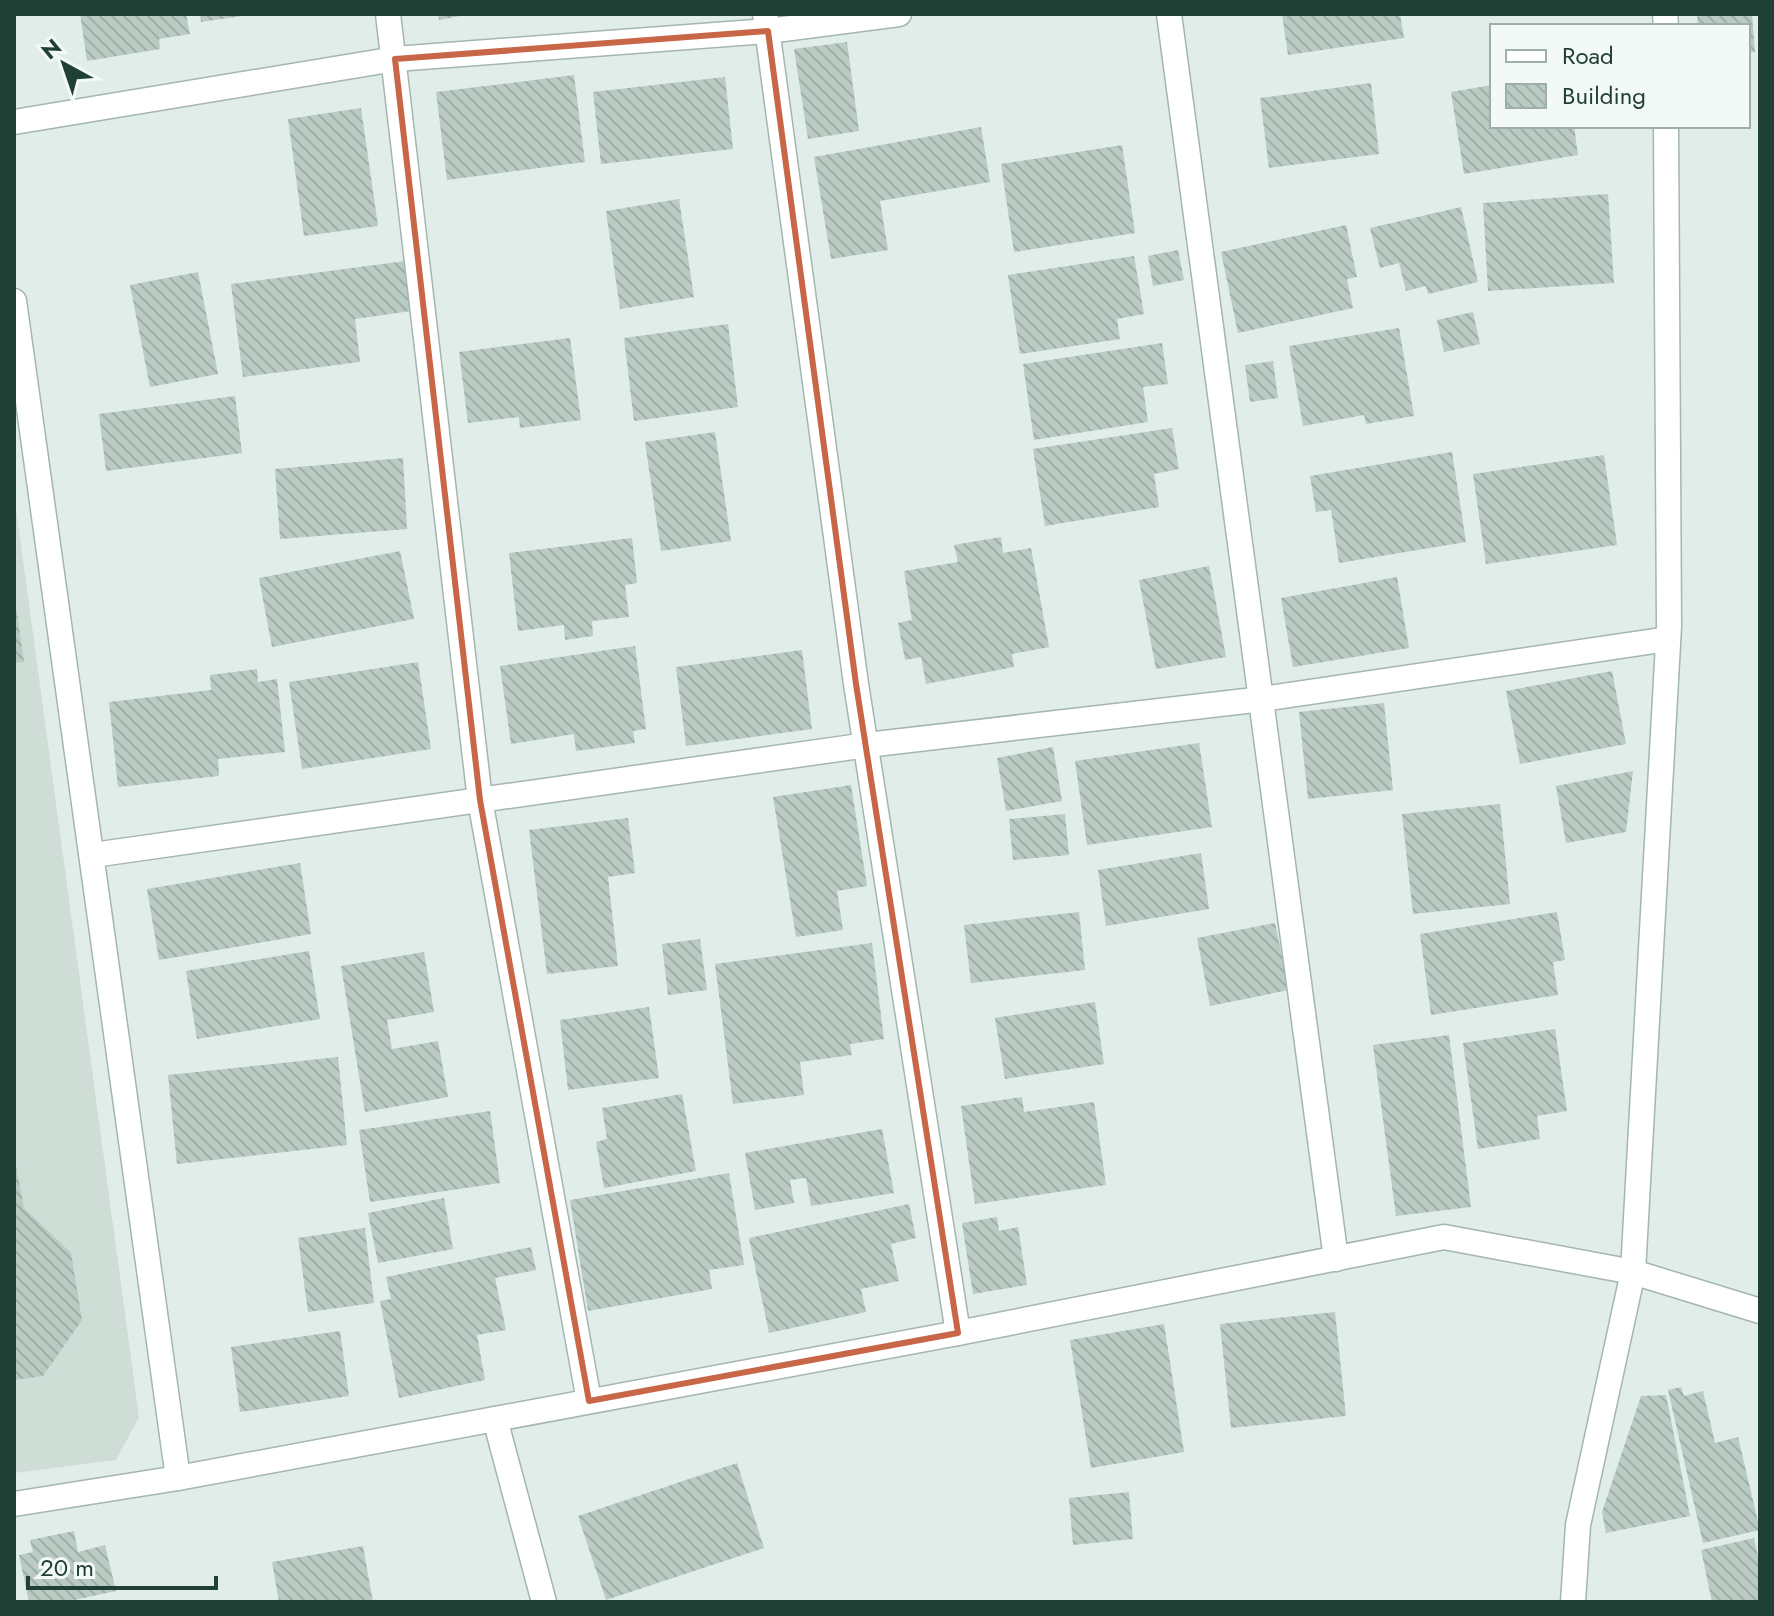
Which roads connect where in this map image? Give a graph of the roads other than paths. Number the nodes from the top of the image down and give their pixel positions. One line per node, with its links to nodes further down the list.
1 (388, 14): 5 (street)
2 (899, 14): 4 (street)
3 (1169, 14): 10 (street)
4 (766, 22): 5 (street); 11 (street)
5 (395, 59): 6 (street); 12 (street)
6 (14, 122)
7 (1666, 128): 9 (street)
8 (14, 301): 13 (street)
9 (1668, 639): 10 (street); 15 (street)
10 (1263, 699): 11 (street); 14 (street)
11 (867, 745): 12 (street); 17 (street)
12 (480, 800): 13 (street); 18 (street)
13 (93, 855): 20 (street)
14 (1336, 1259): 15 (street); 17 (street)
15 (1633, 1272): 16 (street); 23 (street)
16 (1760, 1311)
17 (958, 1333): 18 (street)
18 (589, 1401): 19 (street)
19 (495, 1419): 20 (street); 22 (street)
20 (178, 1478): 21 (street)
21 (14, 1504)
22 (544, 1602)
23 (1573, 1602)

